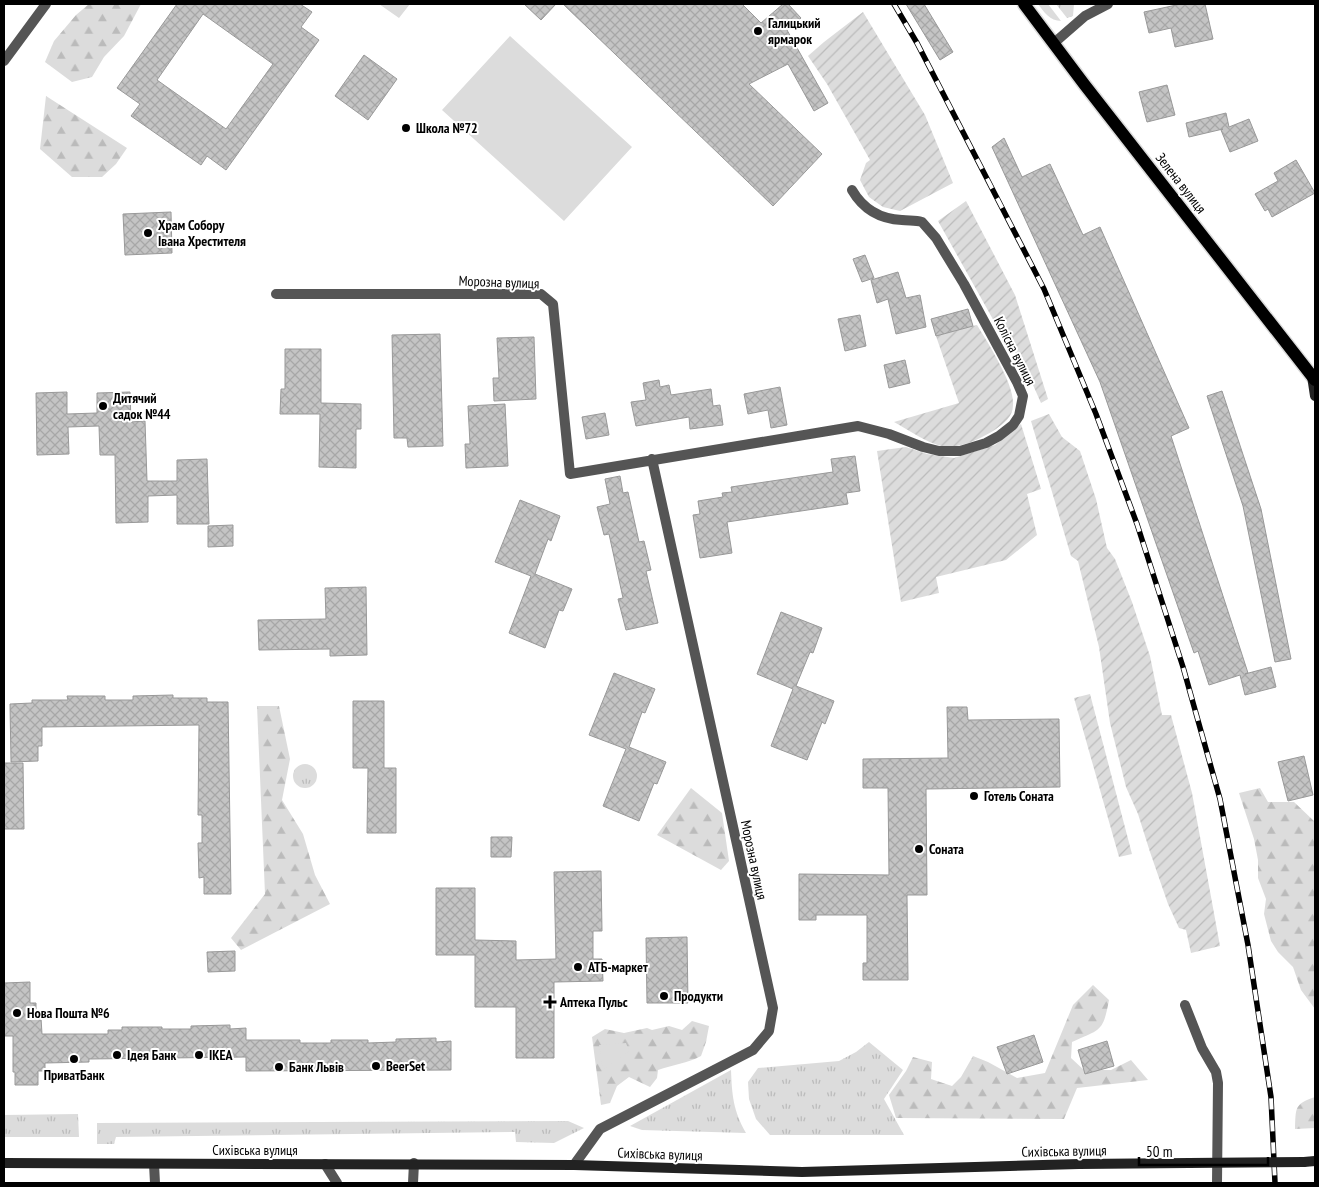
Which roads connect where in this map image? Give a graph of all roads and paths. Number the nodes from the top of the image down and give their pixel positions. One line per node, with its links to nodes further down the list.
1 (46, 4): 5 (street)
2 (1024, 4): 4 (main road, Зелена вулиця)
3 (1108, 4): 4 (street)
4 (1054, 43): 8 (main road, Зелена вулиця)
5 (4, 61)
6 (852, 190): 10 (street, Колісна вулиця)
7 (276, 294): 11 (street, Морозна вулиця)
8 (1314, 378): 9 (main road)
9 (1315, 396)
10 (858, 426): 11 (street, Морозна вулиця)
11 (652, 459): 18 (street, Морозна вулиця)
12 (1185, 1005): 22 (street)
13 (1310, 1162): 18 (main road, Сихівська вулиця, bridge)
14 (4, 1163): 16 (main road, Сихівська вулиця)
15 (414, 1163): 17 (main road, Сихівська вулиця); 18 (main road, Сихівська вулиця); 21 (street)
16 (154, 1164): 17 (main road, Сихівська вулиця); 19 (street)
17 (324, 1164): 20 (street)
18 (574, 1165)
19 (155, 1183)
20 (337, 1183)
21 (413, 1183)
22 (1217, 1183)

